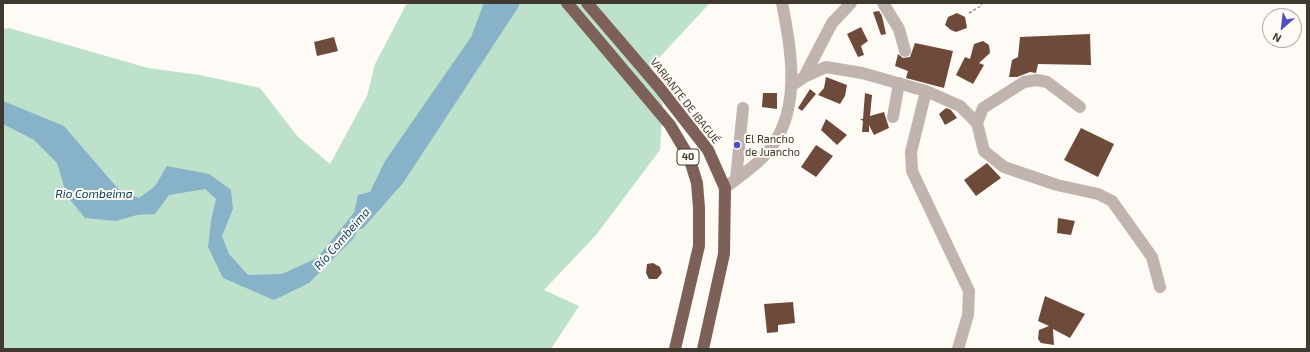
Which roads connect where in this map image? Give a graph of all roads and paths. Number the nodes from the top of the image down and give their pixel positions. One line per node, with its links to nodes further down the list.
1 (567, 3): 20 (highway, 40)
2 (587, 3): 18 (highway, VARIANTE DE IBAGUÉ / 40)
3 (782, 3): 11 (street)
4 (851, 3): 9 (street)
5 (883, 3): 8 (street)
6 (982, 3): 7 (path)
7 (969, 14)
8 (905, 51)
9 (804, 77): 10 (street); 11 (street)
10 (899, 83): 12 (street); 15 (street)
11 (791, 86): 17 (street)
12 (926, 91): 16 (street); 22 (street)
13 (1080, 107): 16 (street)
14 (743, 108): 17 (street)
15 (893, 117)
16 (977, 123): 19 (street)
17 (736, 179): 18 (street)
18 (725, 188): 21 (highway, VARIANTE DE IBAGUÉ / 40)
19 (1160, 286)
20 (676, 349)
21 (703, 349)
22 (958, 349)

